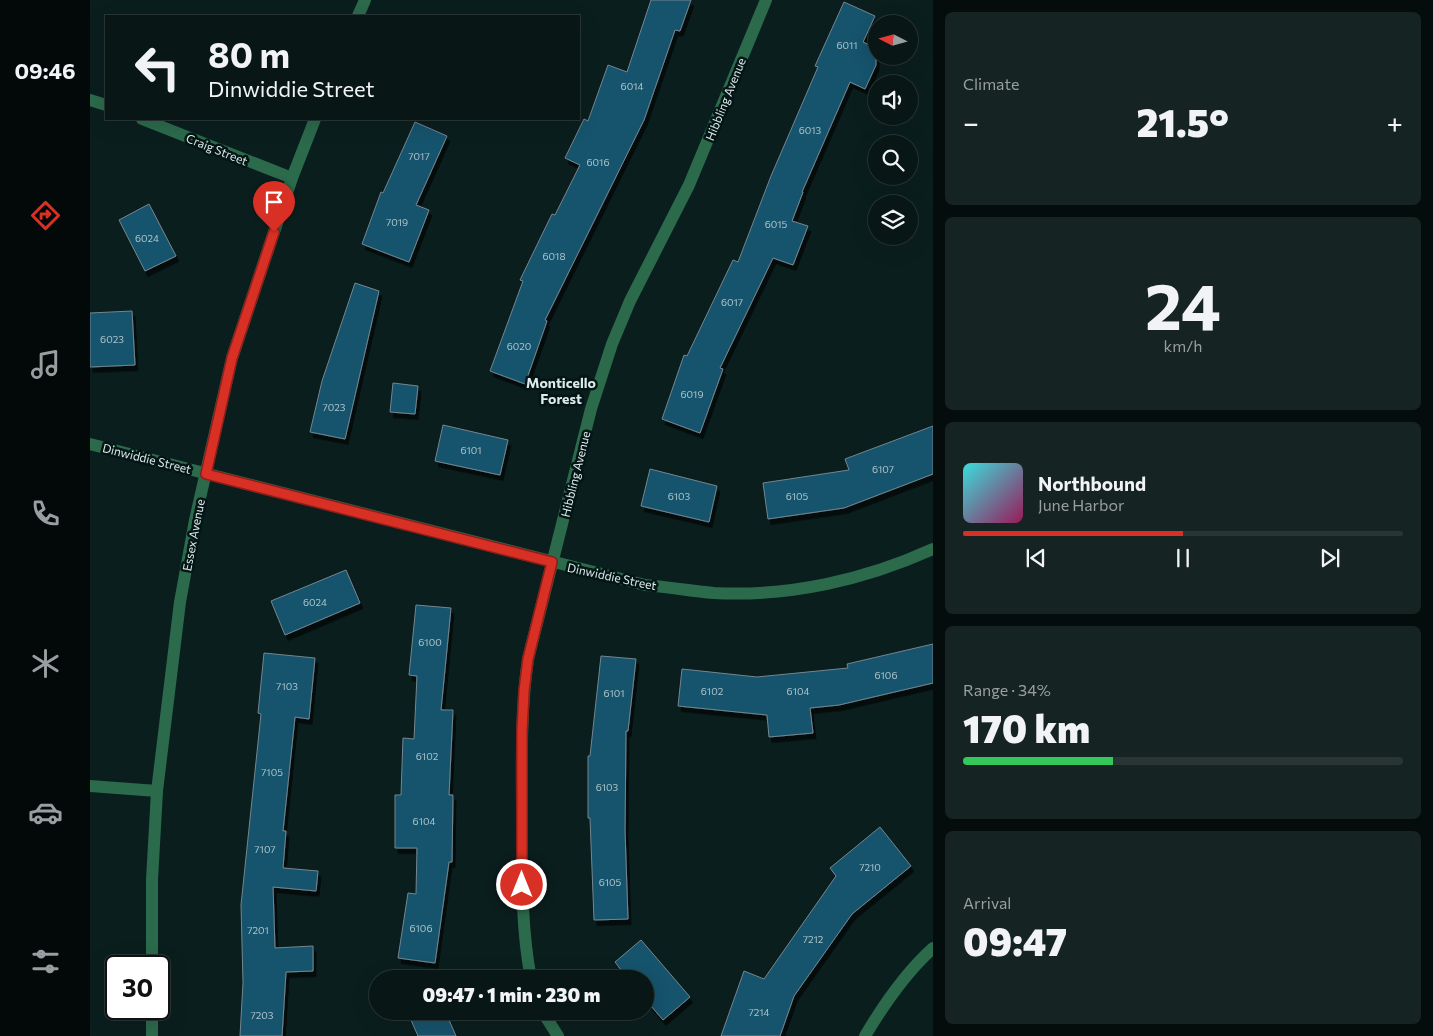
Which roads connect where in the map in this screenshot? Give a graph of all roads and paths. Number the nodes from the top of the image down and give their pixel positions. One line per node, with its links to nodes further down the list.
1 (365, 0): 3 (street)
2 (766, 0): 12 (street, Hibbling Avenue)
3 (358, 15)
4 (90, 100): 5 (street)
5 (105, 105)
6 (145, 120): 8 (street, Craig Street)
7 (315, 120): 8 (street, Essex Avenue)
8 (292, 178): 10 (street, Essex Avenue)
9 (90, 444): 10 (street, Dinwiddie Street)
10 (206, 474): 12 (street, Dinwiddie Street); 14 (street, Essex Avenue)
11 (933, 549): 12 (street, Dinwiddie Street)
12 (552, 562): 17 (street, Hibbling Avenue)
13 (90, 786): 14 (street)
14 (158, 791): 16 (street, Essex Avenue)
15 (933, 948): 22 (street)
16 (152, 955)
17 (530, 970)
18 (152, 1020): 20 (street)
19 (548, 1020): 21 (street)
20 (152, 1036)
21 (558, 1036)
22 (864, 1036)

